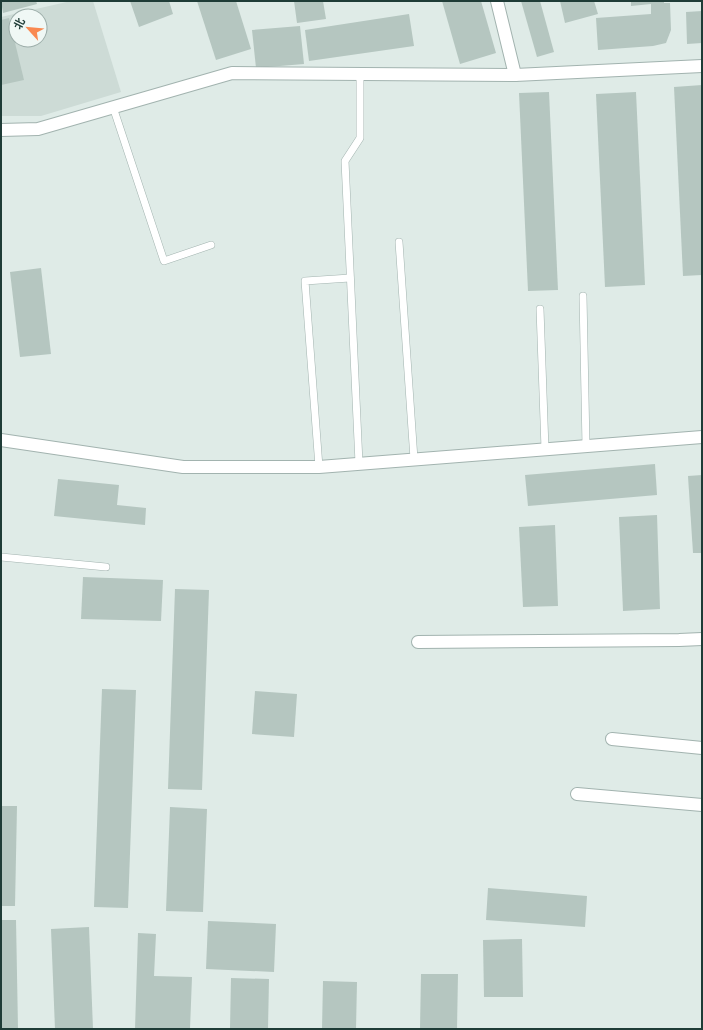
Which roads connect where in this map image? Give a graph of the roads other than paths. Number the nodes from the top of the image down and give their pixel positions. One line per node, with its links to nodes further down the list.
1 (497, 1): 4 (street)
2 (702, 66): 4 (street)
3 (360, 74): 4 (street); 5 (street); 9 (lane)
4 (515, 75)
5 (113, 107): 6 (street); 8 (lane)
6 (1, 130)
7 (399, 242): 16 (lane)
8 (211, 245)
9 (350, 278): 17 (lane); 18 (lane)
10 (583, 296): 14 (lane)
11 (540, 309): 15 (lane)
12 (702, 437): 14 (street)
13 (1, 440): 18 (street)
14 (586, 446): 15 (street)
15 (545, 449): 16 (street)
16 (414, 459): 17 (street)
17 (359, 463): 18 (street)
18 (319, 467)
19 (1, 557): 20 (lane)
20 (106, 567)
21 (702, 639): 22 (street)
22 (418, 642)
23 (612, 739): 24 (street)
24 (702, 748)
25 (577, 794): 26 (street)
26 (702, 805)

